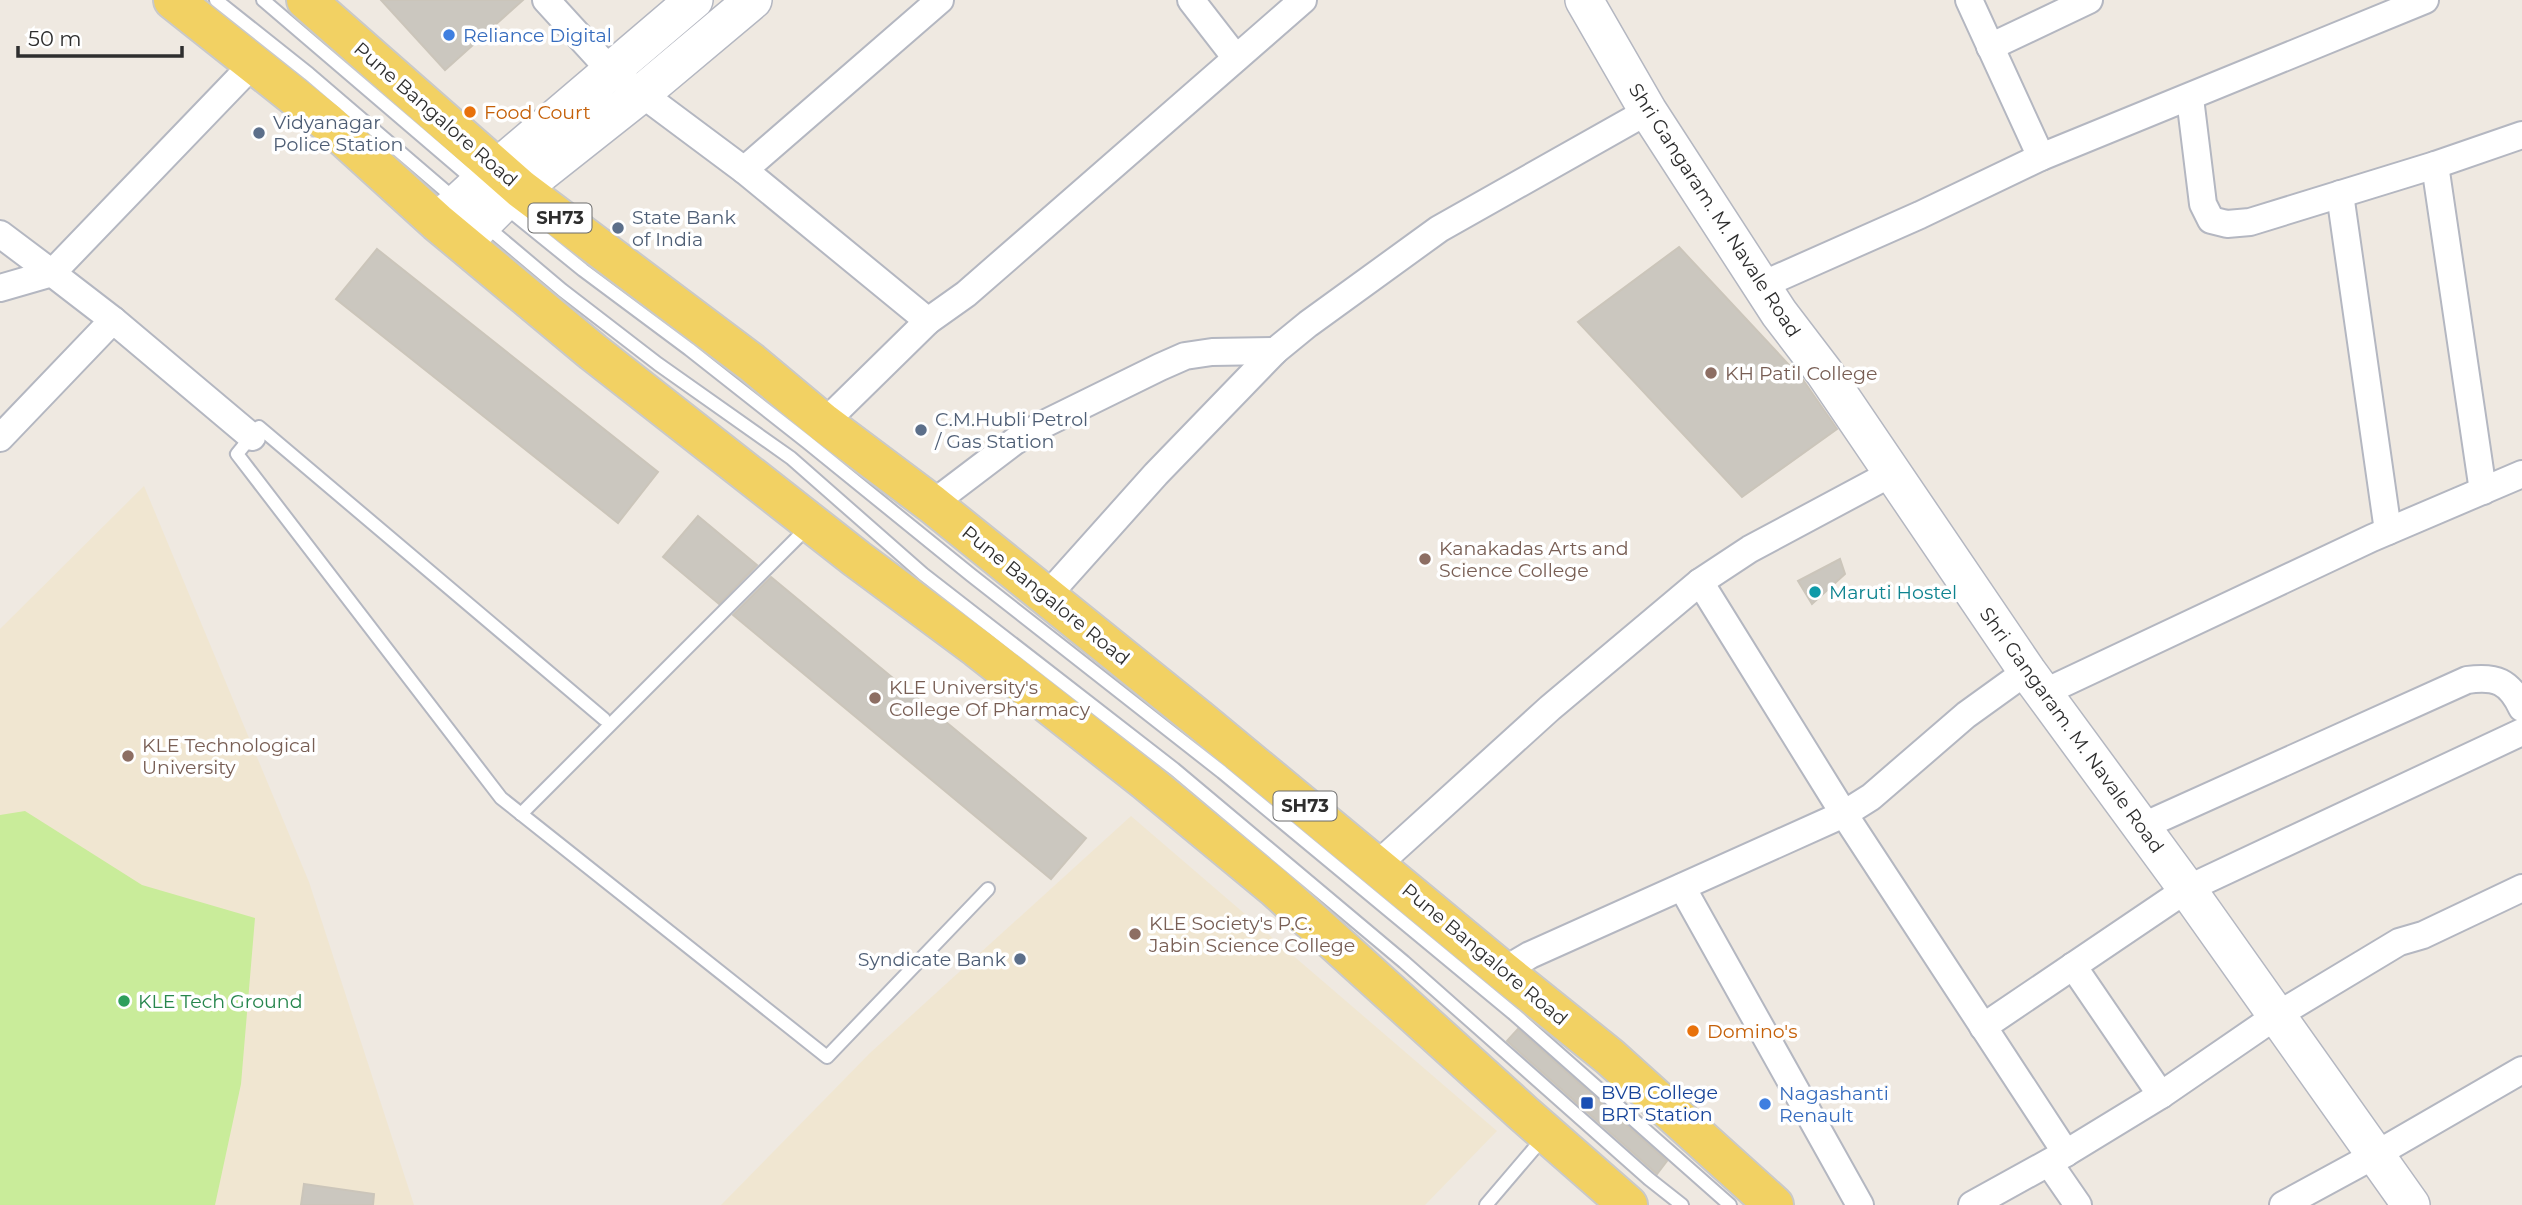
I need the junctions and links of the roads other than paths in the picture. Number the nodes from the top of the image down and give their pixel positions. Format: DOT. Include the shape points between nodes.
graph roads {
  1 [pos="173,0"];
  2 [pos="216,0"];
  3 [pos="264,0"];
  4 [pos="306,0"];
  5 [pos="546,0"];
  6 [pos="694,0"];
  7 [pos="753,0"];
  8 [pos="940,0"];
  9 [pos="1191,0"];
  10 [pos="1303,0"];
  11 [pos="1584,0"];
  12 [pos="1969,0"];
  13 [pos="2089,0"];
  14 [pos="2425,0"];
  15 [pos="1990,47"];
  16 [pos="1236,58"];
  17 [pos="253,64"];
  18 [pos="610,70"];
  19 [pos="641,94"];
  20 [pos="2190,98"];
  21 [pos="1648,111"];
  22 [pos="2522,135"];
  23 [pos="2041,157"];
  24 [pos="2435,165"];
  25 [pos="744,170"];
  26 [pos="2340,194"];
  27 [pos="480,204"];
  28 [pos="0,234"];
  29 [pos="52,273"];
  30 [pos="1762,285"];
  31 [pos="0,288"];
  32 [pos="113,320"];
  33 [pos="928,321"];
  34 [pos="1275,351"];
  35 [pos="824,423"];
  36 [pos="252,437"];
  37 [pos="0,438"];
  38 [pos="1892,472"];
  39 [pos="2522,474"];
  40 [pos="2483,491"];
  41 [pos="932,504"];
  42 [pos="812,523"];
  43 [pos="2388,531"];
  44 [pos="1700,582"];
  45 [pos="1046,597"];
  46 [pos="2035,682"];
  47 [pos="2522,708"];
  48 [pos="604,719"];
  49 [pos="2522,732"];
  50 [pos="521,814"];
  51 [pos="1844,814"];
  52 [pos="2141,827"];
  53 [pos="1377,865"];
  54 [pos="1682,887"];
  55 [pos="2522,888"];
  56 [pos="2187,889"];
  57 [pos="988,890"];
  58 [pos="2073,966"];
  59 [pos="1503,971"];
  60 [pos="2276,1016"];
  61 [pos="1983,1027"];
  62 [pos="2522,1070"];
  63 [pos="2161,1095"];
  64 [pos="1546,1134"];
  65 [pos="2375,1155"];
  66 [pos="2057,1158"];
  67 [pos="1486,1205"];
  68 [pos="1628,1205"];
  69 [pos="1682,1205"];
  70 [pos="1730,1205"];
  71 [pos="1774,1205"];
  72 [pos="1860,1205"];
  73 [pos="1972,1205"];
  74 [pos="2078,1205"];
  75 [pos="2283,1205"];
  76 [pos="2411,1205"];
  1 -- 17 [label="main road, Pune Bangalore Road / SH73"];
  2 -- 27 [label="lane"];
  3 -- 27 [label="lane"];
  4 -- 27 [label="main road, Pune Bangalore Road / SH73"];
  5 -- 18 [label="street"];
  6 -- 18 [label="main road"];
  7 -- 19 [label="main road"];
  8 -- 25 [label="street"];
  9 -- 16 [label="street"];
  10 -- 16 [label="street"];
  11 -- 21 [label="main road, Shri Gangaram. M. Navale Road"];
  12 -- 15 [label="street"];
  13 -- 15 [label="street"];
  14 -- 20 [label="street"];
  15 -- 23 [label="street"];
  16 -- 33 [label="street" via="966,294"];
  17 -- 27 [label="main road, Pune Bangalore Road / SH73" via="328,123"];
  17 -- 29 [label="street"];
  18 -- 19 [label="street"];
  18 -- 27 [label="main road"];
  19 -- 25 [label="street"];
  19 -- 27 [label="main road"];
  20 -- 23 [label="street"];
  20 -- 26 [label="street" via="2203,204 2211,220 2250,222"];
  21 -- 30 [label="main road, Shri Gangaram. M. Navale Road"];
  21 -- 34 [label="street" via="1439,229"];
  22 -- 24 [label="street"];
  23 -- 30 [label="street"];
  24 -- 26 [label="street"];
  24 -- 40 [label="street"];
  25 -- 33 [label="street"];
  26 -- 43 [label="street"];
  27 -- 35 [label="main road, Pune Bangalore Road / SH73" via="692,317"];
  27 -- 42 [label="main road, Pune Bangalore Road / SH73" via="593,352"];
  27 -- 69 [label="lane" via="562,290 791,458 923,574 1174,769"];
  27 -- 70 [label="lane" via="583,271 807,442 1222,772 1504,1006"];
  28 -- 29 [label="street"];
  29 -- 31 [label="street"];
  29 -- 32 [label="street"];
  30 -- 38 [label="main road, Shri Gangaram. M. Navale Road"];
  32 -- 36 [label="street"];
  32 -- 37 [label="street"];
  33 -- 35 [label="street"];
  34 -- 41 [label="street" via="1212,352 1185,356 1160,367 1042,425"];
  34 -- 45 [label="street"];
  35 -- 41 [label="main road, Pune Bangalore Road / SH73"];
  36 -- 48 [label="lane" via="259,427"];
  36 -- 50 [label="lane" via="237,454 501,798"];
  38 -- 44 [label="street" via="1750,549"];
  38 -- 46 [label="main road, Shri Gangaram. M. Navale Road"];
  39 -- 40 [label="street"];
  40 -- 43 [label="street"];
  41 -- 45 [label="main road, Pune Bangalore Road / SH73"];
  42 -- 50 [label="lane"];
  42 -- 64 [label="main road, Pune Bangalore Road / SH73" via="988,656 1274,887"];
  43 -- 46 [label="street"];
  44 -- 51 [label="street"];
  44 -- 53 [label="street" via="1550,708"];
  45 -- 53 [label="main road, Pune Bangalore Road / SH73"];
  46 -- 51 [label="street" via="1948,729 1871,797"];
  46 -- 52 [label="main road, Shri Gangaram. M. Navale Road"];
  47 -- 52 [label="street" via="2506,684 2486,677 2467,680"];
  49 -- 56 [label="street"];
  50 -- 57 [label="lane" via="827,1057"];
  51 -- 54 [label="street"];
  51 -- 61 [label="street"];
  52 -- 56 [label="main road, Shri Gangaram. M. Navale Road"];
  53 -- 59 [label="main road, Pune Bangalore Road / SH73"];
  54 -- 59 [label="street"];
  54 -- 72 [label="street"];
  55 -- 60 [label="street" via="2399,942"];
  56 -- 58 [label="street"];
  56 -- 60 [label="main road, Shri Gangaram. M. Navale Road"];
  58 -- 61 [label="street"];
  58 -- 63 [label="street"];
  59 -- 71 [label="main road, Pune Bangalore Road / SH73" via="1610,1057"];
  60 -- 63 [label="street"];
  60 -- 65 [label="main road, Shri Gangaram. M. Navale Road"];
  61 -- 66 [label="street"];
  62 -- 65 [label="street"];
  63 -- 66 [label="street"];
  64 -- 67 [label="lane"];
  64 -- 68 [label="main road, Pune Bangalore Road / SH73"];
  65 -- 75 [label="street"];
  65 -- 76 [label="main road, Shri Gangaram. M. Navale Road"];
  66 -- 73 [label="street"];
  66 -- 74 [label="street"];
}
